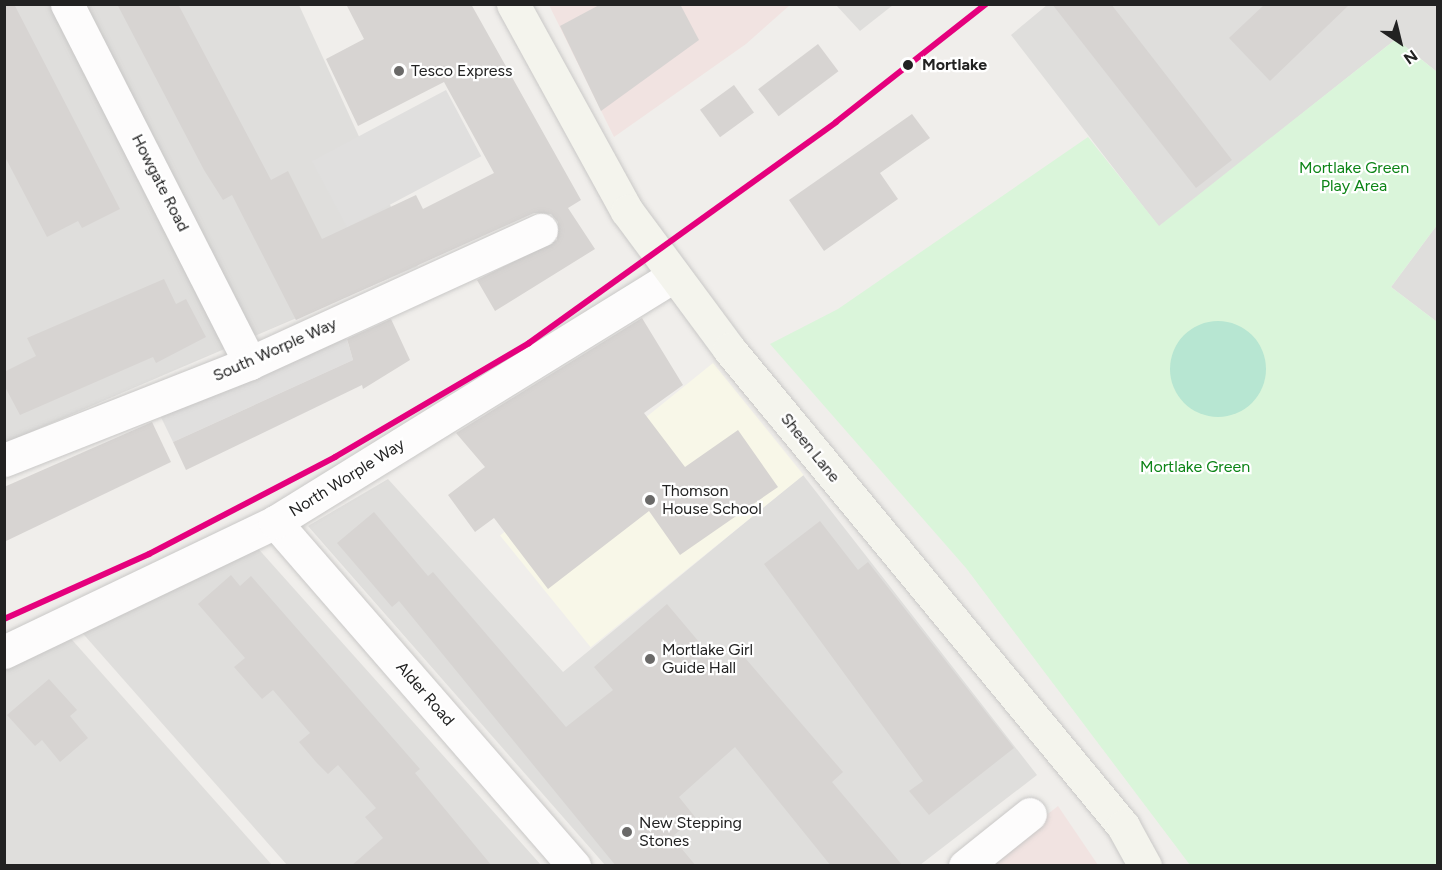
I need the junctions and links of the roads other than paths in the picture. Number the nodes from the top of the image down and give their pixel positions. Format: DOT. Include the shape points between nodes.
graph roads {
  1 [pos="67,4"];
  2 [pos="513,4"];
  3 [pos="541,230"];
  4 [pos="674,276"];
  5 [pos="250,363"];
  6 [pos="4,460"];
  7 [pos="275,522"];
  8 [pos="4,652"];
  9 [pos="1030,814"];
  10 [pos="574,866"];
  11 [pos="965,866"];
  12 [pos="1145,866"];
  1 -- 5 [label="street, Howgate Road"];
  2 -- 4 [label="main road, Sheen Lane" via="615,196"];
  3 -- 5 [label="street, South Worple Way"];
  4 -- 7 [label="street, North Worple Way"];
  4 -- 12 [label="main road, Sheen Lane" via="1123,826"];
  5 -- 6 [label="street, South Worple Way"];
  7 -- 8 [label="street, North Worple Way"];
  7 -- 10 [label="street, Alder Road"];
  9 -- 11 [label="street"];
}
